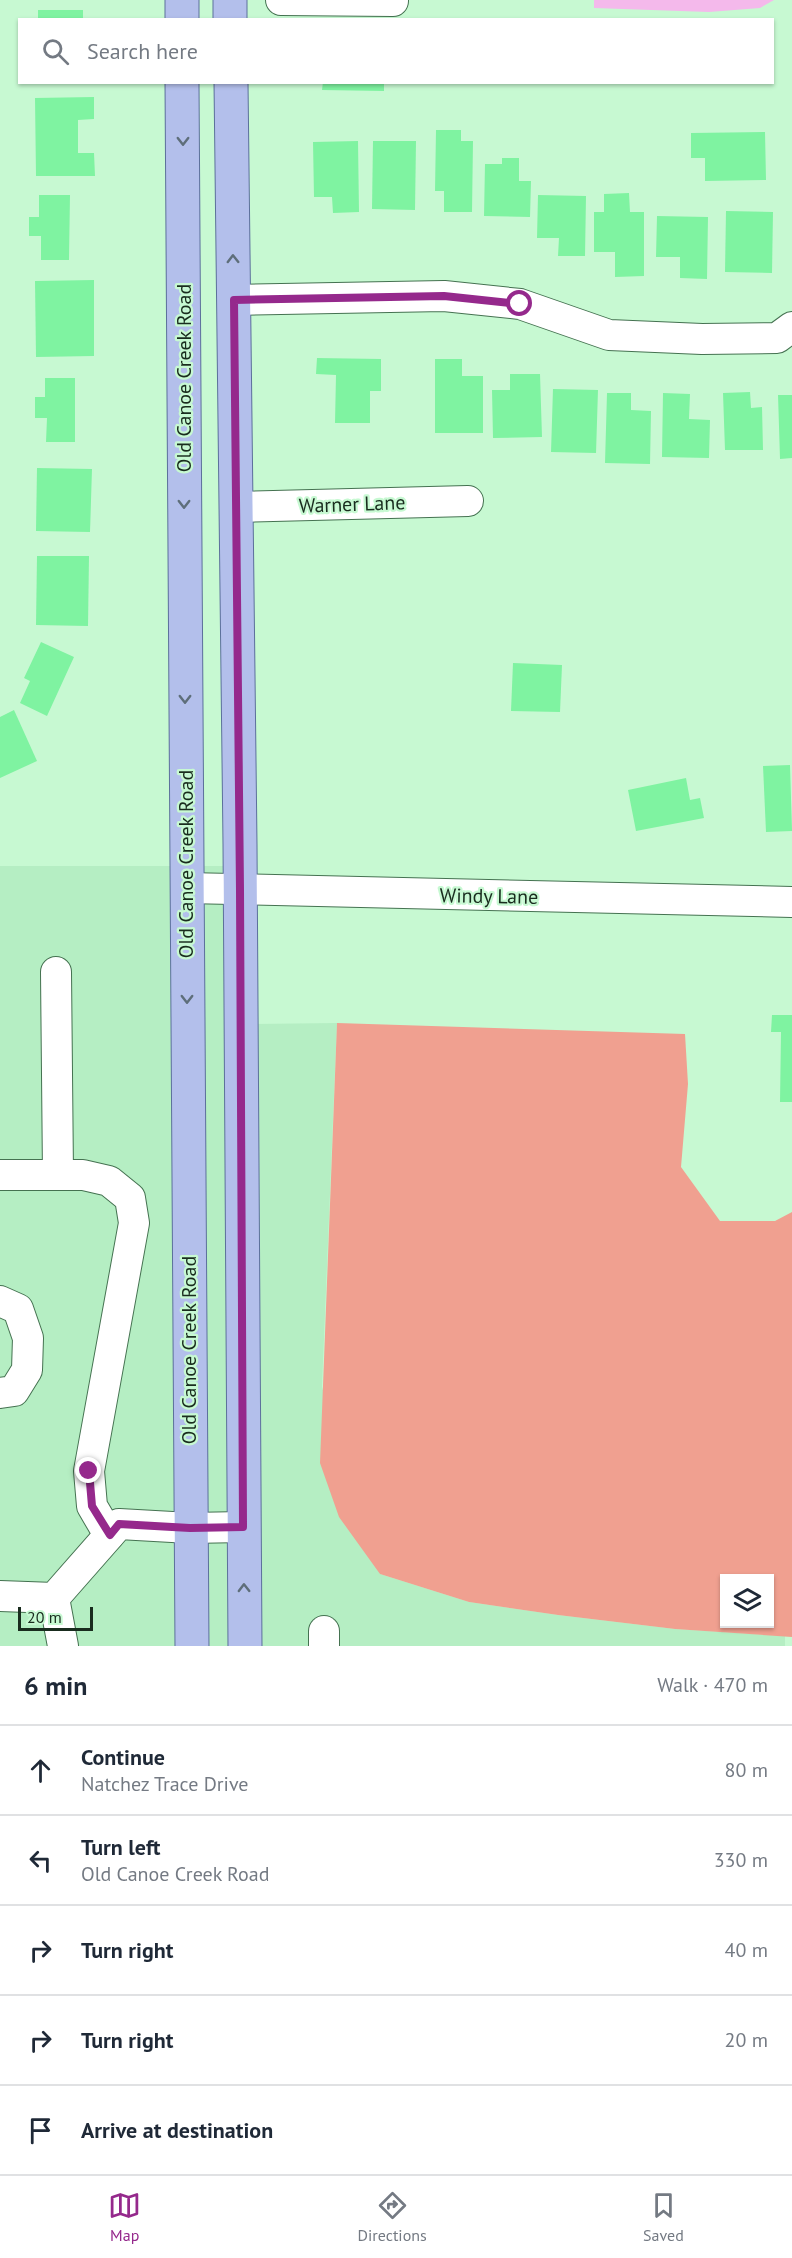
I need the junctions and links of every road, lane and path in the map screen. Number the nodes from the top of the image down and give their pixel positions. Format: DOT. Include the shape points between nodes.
graph roads {
  1 [pos="182,0"];
  2 [pos="230,0"];
  3 [pos="281,0"];
  4 [pos="393,1"];
  5 [pos="182,18"];
  6 [pos="230,18"];
  7 [pos="182,84"];
  8 [pos="231,84"];
  9 [pos="234,300"];
  10 [pos="792,327"];
  11 [pos="468,501"];
  12 [pos="236,507"];
  13 [pos="186,888"];
  14 [pos="240,890"];
  15 [pos="792,902"];
  16 [pos="56,972"];
  17 [pos="0,1175"];
  18 [pos="58,1175"];
  19 [pos="0,1301"];
  20 [pos="0,1393"];
  21 [pos="243,1527"];
  22 [pos="190,1528"];
  23 [pos="110,1535"];
  24 [pos="0,1596"];
  25 [pos="54,1598"];
  26 [pos="63,1646"];
  27 [pos="192,1646"];
  28 [pos="244,1646"];
  1 -- 5 [label="main road"];
  2 -- 6 [label="main road"];
  3 -- 4 [label="street"];
  7 -- 13 [label="main road, Old Canoe Creek Road, one-way"];
  9 -- 8 [label="main road, one-way"];
  9 -- 10 [label="street" via="444,296 520,304 609,335 777,338"];
  9 -- 12 [label="main road"];
  11 -- 12 [label="street, Warner Lane"];
  12 -- 14 [label="main road"];
  13 -- 14 [label="street, Windy Lane"];
  13 -- 22 [label="main road, Old Canoe Creek Road, one-way"];
  14 -- 15 [label="street, Windy Lane"];
  14 -- 21 [label="main road"];
  16 -- 18 [label="street"];
  17 -- 18 [label="street"];
  18 -- 23 [label="street" via="110,1181 130,1198 134,1223 89,1471 92,1506"];
  19 -- 20 [label="street" via="18,1309 28,1338 27,1370 14,1391"];
  21 -- 22 [label="street"];
  28 -- 21 [label="main road, one-way"];
  22 -- 23 [label="street" via="119,1524"];
  22 -- 27 [label="main road, Old Canoe Creek Road"];
  23 -- 25 [label="street"];
  24 -- 25 [label="street"];
  25 -- 26 [label="street"];
}
